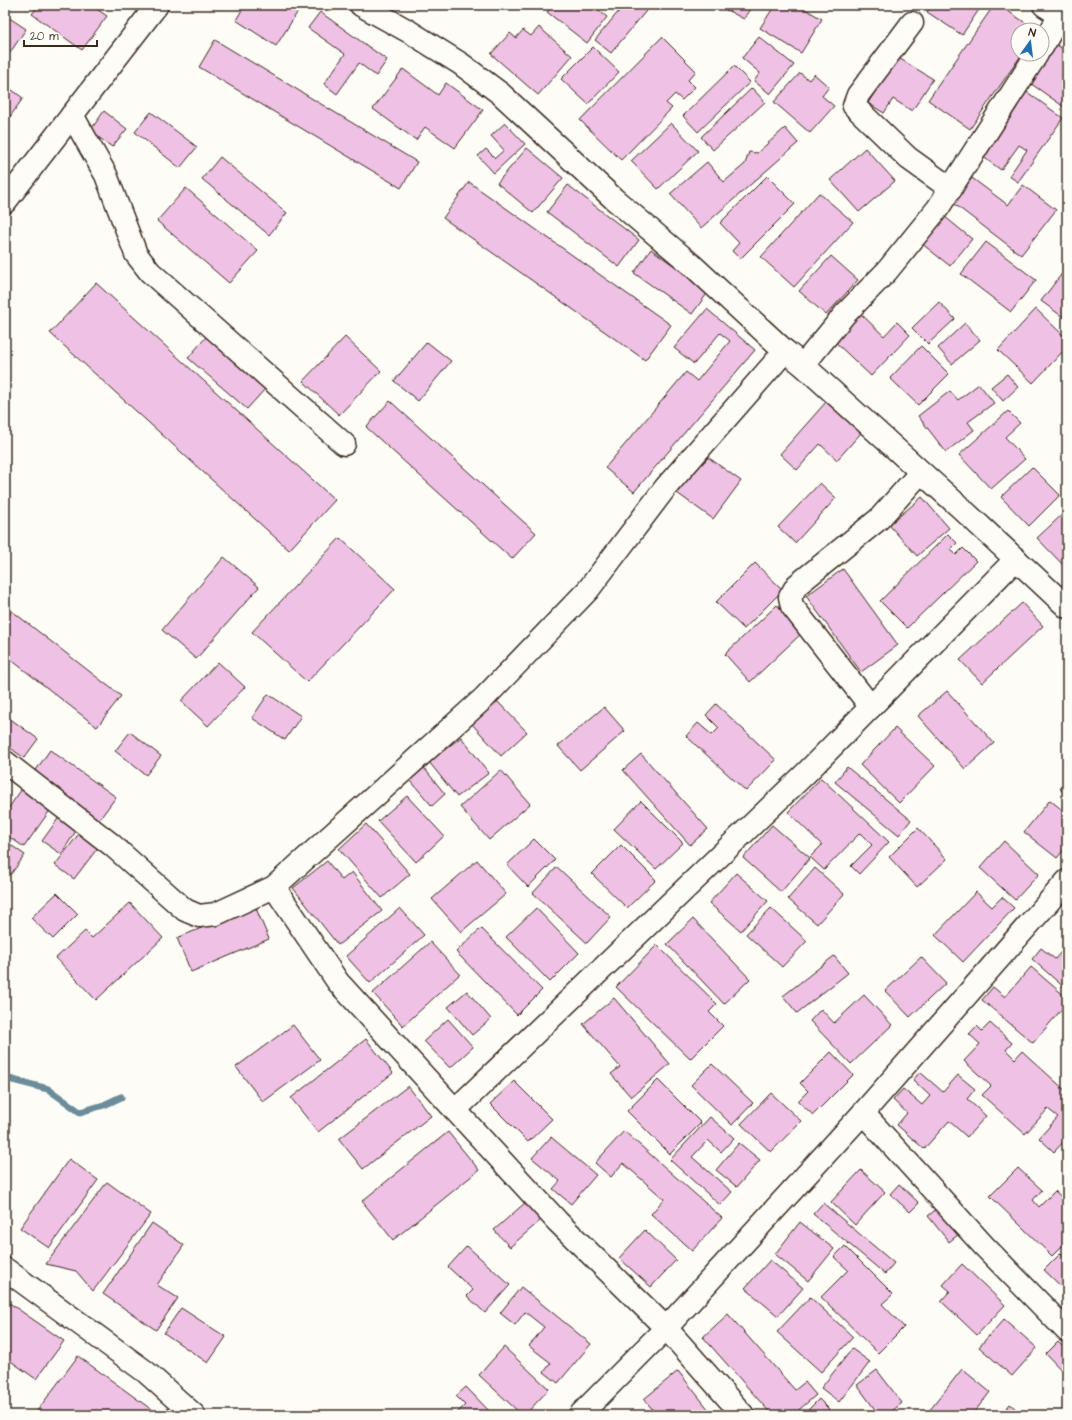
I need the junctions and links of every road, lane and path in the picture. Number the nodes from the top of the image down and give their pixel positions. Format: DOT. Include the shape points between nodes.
graph roads {
  1 [pos="157,5"];
  2 [pos="361,5"];
  3 [pos="1057,13"];
  4 [pos="912,23"];
  5 [pos="1050,29"];
  6 [pos="1032,62"];
  7 [pos="72,115"];
  8 [pos="951,189"];
  9 [pos="5,202"];
  10 [pos="785,351"];
  11 [pos="802,365"];
  12 [pos="344,444"];
  13 [pos="921,472"];
  14 [pos="1016,559"];
  15 [pos="1067,607"];
  16 [pos="871,707"];
  17 [pos="5,762"];
  18 [pos="1067,881"];
  19 [pos="274,887"];
  20 [pos="455,1110"];
  21 [pos="863,1113"];
  22 [pos="5,1269"];
  23 [pos="666,1328"];
  24 [pos="1067,1331"];
  25 [pos="194,1415"];
  26 [pos="580,1415"];
  27 [pos="743,1415"];
  1 -- 7 [label="street"];
  2 -- 10 [label="street" via="461,64 501,94 614,199 692,265"];
  3 -- 5 [label="street"];
  4 -- 8 [label="street" via="858,96 854,106 908,158"];
  6 -- 8 [label="street"];
  7 -- 9 [label="street"];
  7 -- 12 [label="street" via="106,175 136,254 150,272"];
  8 -- 11 [label="street" via="920,231"];
  10 -- 11 [label="street"];
  10 -- 19 [label="street" via="666,487 583,596 484,698"];
  11 -- 13 [label="street"];
  13 -- 14 [label="street"];
  13 -- 16 [label="street" via="879,520 797,585 790,597 792,606"];
  14 -- 15 [label="street"];
  14 -- 16 [label="street"];
  16 -- 20 [label="street" via="806,773"];
  17 -- 19 [label="street" via="112,845 185,910 199,916 216,914"];
  18 -- 21 [label="street"];
  19 -- 20 [label="street" via="338,982"];
  20 -- 23 [label="street" via="558,1222"];
  21 -- 23 [label="street"];
  21 -- 24 [label="street" via="984,1246"];
  22 -- 25 [label="street" via="146,1372"];
  23 -- 26 [label="street"];
  23 -- 27 [label="street"];
}
